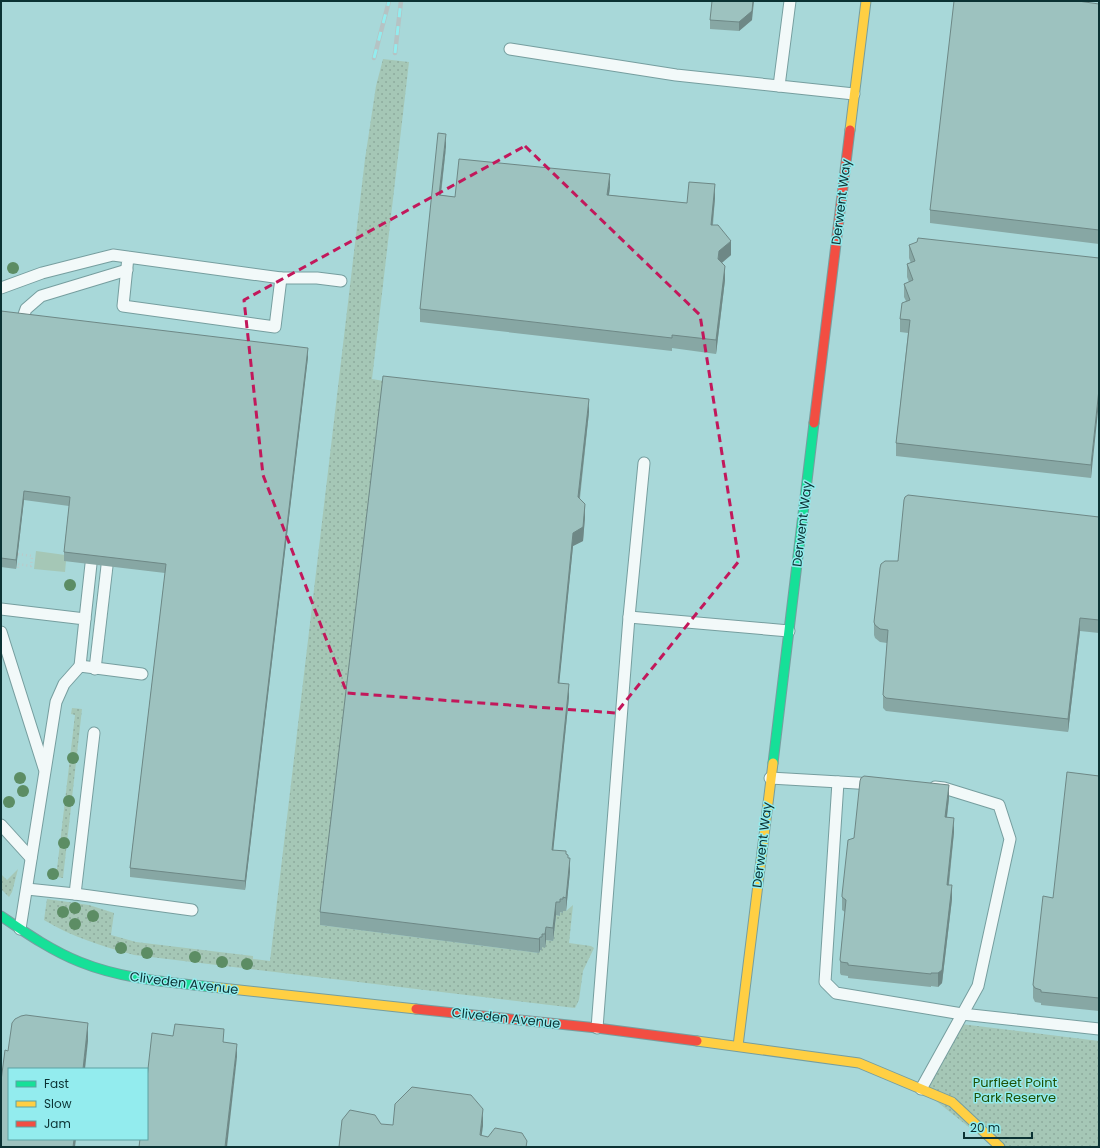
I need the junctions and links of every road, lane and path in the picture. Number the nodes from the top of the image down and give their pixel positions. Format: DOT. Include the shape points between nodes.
graph roads {
  1 [pos="790,1"];
  2 [pos="866,1"];
  3 [pos="510,49"];
  4 [pos="779,86"];
  5 [pos="854,94"];
  6 [pos="128,257"];
  7 [pos="127,270"];
  8 [pos="280,278"];
  9 [pos="341,281"];
  10 [pos="1,288"];
  11 [pos="21,323"];
  12 [pos="644,463"];
  13 [pos="18,554"];
  14 [pos="91,564"];
  15 [pos="107,566"];
  16 [pos="18,569"];
  17 [pos="1,608"];
  18 [pos="629,617"];
  19 [pos="85,619"];
  20 [pos="789,631"];
  21 [pos="1,632"];
  22 [pos="80,666"];
  23 [pos="95,668"];
  24 [pos="142,674"];
  25 [pos="94,733"];
  26 [pos="45,770"];
  27 [pos="770,778"];
  28 [pos="838,782"];
  29 [pos="884,784"];
  30 [pos="922,786"];
  31 [pos="1,825"];
  32 [pos="31,858"];
  33 [pos="26,889"];
  34 [pos="75,894"];
  35 [pos="192,910"];
  36 [pos="1,916"];
  37 [pos="20,929"];
  38 [pos="962,1014"];
  39 [pos="597,1028"];
  40 [pos="1099,1029"];
  41 [pos="738,1046"];
  42 [pos="921,1089"];
  43 [pos="1000,1147"];
  1 -- 4 [label="lane"];
  2 -- 5 [label="street, Derwent Way"];
  3 -- 4 [label="lane" via="676,75"];
  4 -- 5 [label="lane"];
  5 -- 20 [label="street, Derwent Way"];
  6 -- 7 [label="lane"];
  6 -- 8 [label="lane"];
  6 -- 10 [label="lane" via="113,254 42,273"];
  7 -- 8 [label="lane" via="123,306 275,327"];
  7 -- 11 [label="lane" via="41,296 26,308"];
  8 -- 9 [label="lane"];
  12 -- 18 [label="lane"];
  13 -- 16 [label="path" via="32,556 31,566 18,564"];
  14 -- 19 [label="lane"];
  15 -- 23 [label="lane"];
  17 -- 19 [label="lane"];
  18 -- 20 [label="lane"];
  18 -- 39 [label="lane"];
  19 -- 22 [label="lane"];
  20 -- 27 [label="street, Derwent Way"];
  21 -- 26 [label="lane"];
  22 -- 23 [label="lane"];
  22 -- 26 [label="lane" via="64,684 56,702"];
  23 -- 24 [label="lane"];
  25 -- 34 [label="lane"];
  26 -- 32 [label="lane"];
  27 -- 28 [label="lane"];
  27 -- 41 [label="street, Derwent Way"];
  28 -- 29 [label="lane"];
  28 -- 38 [label="lane" via="825,982 836,993"];
  30 -- 38 [label="lane" via="944,788 998,806 1010,839 978,986"];
  31 -- 32 [label="lane"];
  32 -- 33 [label="lane"];
  33 -- 34 [label="lane"];
  33 -- 37 [label="lane"];
  34 -- 35 [label="lane"];
  36 -- 37 [label="street, Cliveden Avenue"];
  37 -- 39 [label="street, Cliveden Avenue" via="59,953 92,967 150,980"];
  38 -- 40 [label="lane"];
  38 -- 42 [label="lane"];
  39 -- 41 [label="street, Cliveden Avenue"];
  41 -- 42 [label="street, Cliveden Avenue" via="858,1063"];
  42 -- 43 [label="street, Cliveden Avenue" via="952,1102"];
}
